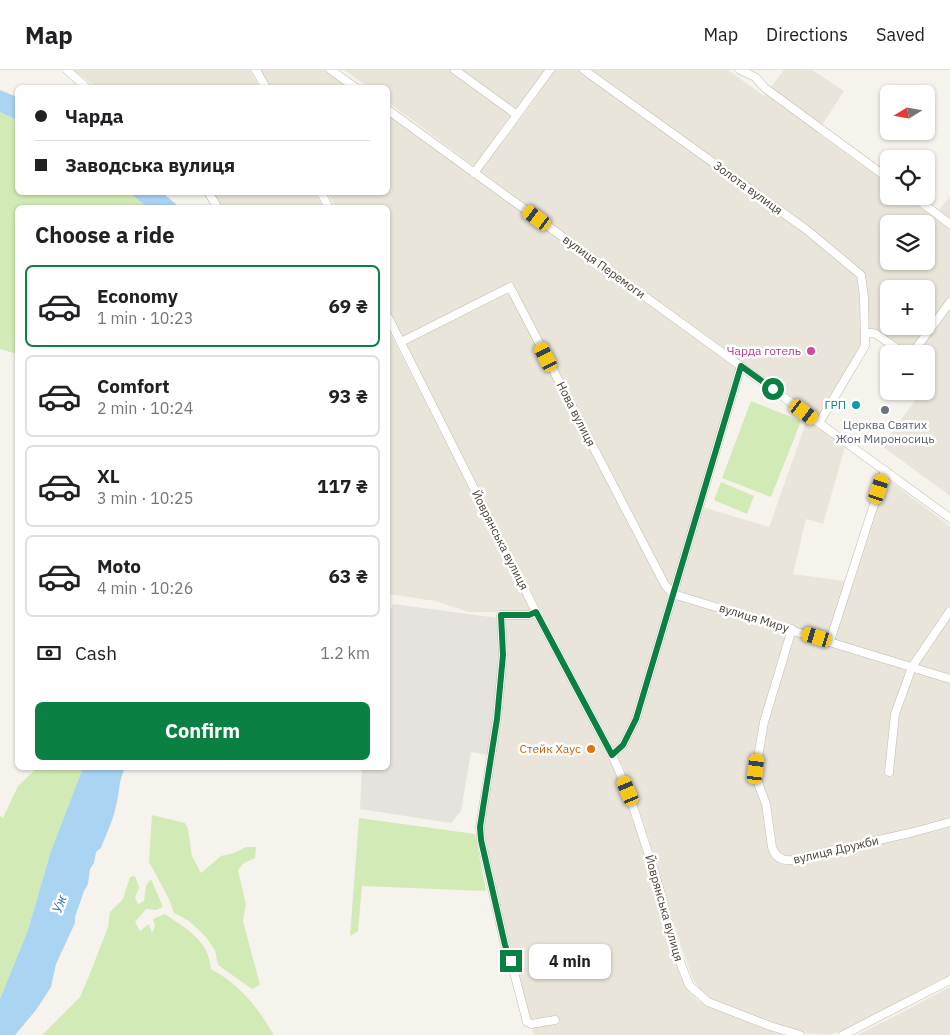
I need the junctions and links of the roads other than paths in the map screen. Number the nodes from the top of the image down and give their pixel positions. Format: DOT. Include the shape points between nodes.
graph roads {
  1 [pos="67,70"];
  2 [pos="256,70"];
  3 [pos="331,70"];
  4 [pos="455,70"];
  5 [pos="550,70"];
  6 [pos="584,70"];
  7 [pos="740,70"];
  8 [pos="84,85"];
  9 [pos="264,85"];
  10 [pos="352,85"];
  11 [pos="390,111"];
  12 [pos="517,115"];
  13 [pos="880,172"];
  14 [pos="474,173"];
  15 [pos="925,205"];
  16 [pos="950,224"];
  17 [pos="950,302"];
  18 [pos="390,323"];
  19 [pos="865,334"];
  20 [pos="401,342"];
  21 [pos="892,345"];
  22 [pos="918,345"];
  23 [pos="741,366"];
  24 [pos="820,423"];
  25 [pos="885,470"];
  26 [pos="950,518"];
  27 [pos="673,594"];
  28 [pos="950,611"];
  29 [pos="536,612"];
  30 [pos="792,629"];
  31 [pos="830,641"];
  32 [pos="912,667"];
  33 [pos="950,679"];
  34 [pos="612,755"];
  35 [pos="889,772"];
  36 [pos="950,822"];
  37 [pos="950,980"];
  38 [pos="555,1020"];
  39 [pos="800,1035"];
  40 [pos="843,1035"];
  1 -- 8 [label="street"];
  2 -- 9 [label="street"];
  3 -- 10 [label="street"];
  4 -- 12 [label="street"];
  5 -- 12 [label="street"];
  6 -- 19 [label="street, Золота вулиця" via="807,230 861,275"];
  7 -- 13 [label="street" via="755,77 765,88"];
  11 -- 14 [label="street, вулиця Перемоги"];
  12 -- 14 [label="street"];
  14 -- 23 [label="street, вулиця Перемоги"];
  15 -- 16 [label="street"];
  17 -- 22 [label="street"];
  18 -- 20 [label="street, Йоврянська вулиця"];
  19 -- 21 [label="street" via="876,334"];
  19 -- 24 [label="street" via="865,346 860,357"];
  20 -- 27 [label="street, Нова вулиця" via="510,287 665,585"];
  20 -- 29 [label="street, Йоврянська вулиця"];
  23 -- 24 [label="street, вулиця Перемоги"];
  23 -- 27 [label="street"];
  24 -- 25 [label="street, вулиця Перемоги"];
  25 -- 26 [label="street, вулиця Перемоги"];
  25 -- 31 [label="street"];
  27 -- 30 [label="street, вулиця Миру"];
  27 -- 34 [label="street" via="636,719 623,745"];
  28 -- 32 [label="street"];
  29 -- 34 [label="street, Йоврянська вулиця"];
  29 -- 38 [label="street" via="501,615 503,655 497,719 480,827 505,945 527,1022"];
  30 -- 31 [label="street, вулиця Миру"];
  30 -- 36 [label="street, вулиця Дружби" via="764,722 756,769 766,804 774,854 792,860"];
  31 -- 32 [label="street, вулиця Миру"];
  32 -- 33 [label="street, вулиця Миру"];
  32 -- 35 [label="street" via="895,714"];
  34 -- 39 [label="street, Йоврянська вулиця" via="631,800 688,985 708,1002"];
  37 -- 40 [label="street"];
}
